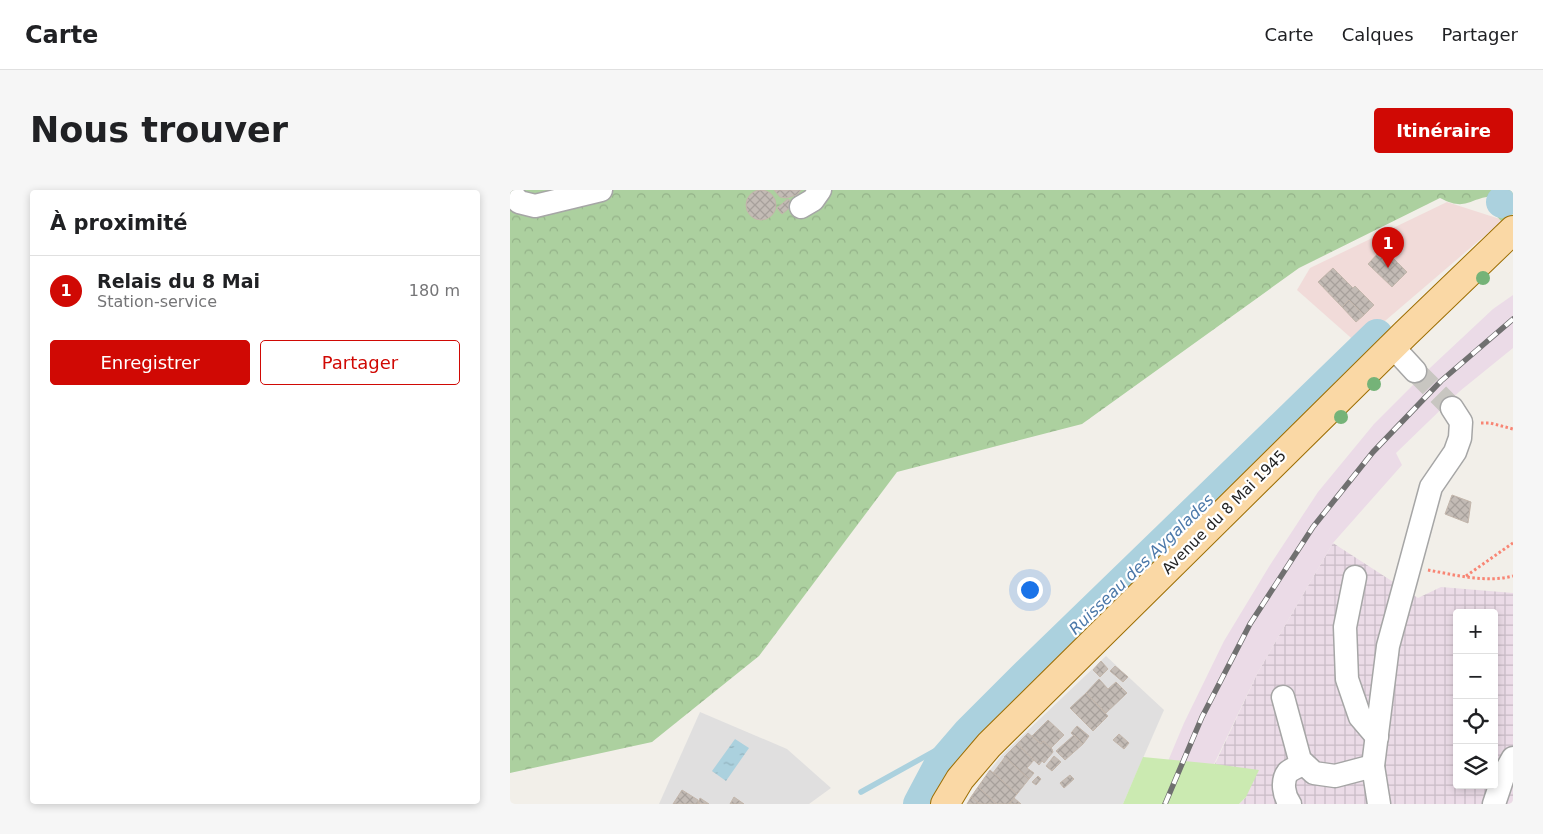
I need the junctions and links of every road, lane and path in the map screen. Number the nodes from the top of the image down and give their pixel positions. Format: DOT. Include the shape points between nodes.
graph roads {
  1 [pos="512,190"];
  2 [pos="601,190"];
  3 [pos="820,190"];
  4 [pos="801,207"];
  5 [pos="1513,230"];
  6 [pos="1392,346"];
  7 [pos="1415,371"];
  8 [pos="1456,417"];
  9 [pos="1513,429"];
  10 [pos="1513,543"];
  11 [pos="1410,568"];
  12 [pos="1465,576"];
  13 [pos="1513,576"];
  14 [pos="1355,577"];
  15 [pos="1283,697"];
  16 [pos="1377,737"];
  17 [pos="1513,758"];
  18 [pos="1303,764"];
  19 [pos="1373,766"];
  20 [pos="945,804"];
  21 [pos="1290,804"];
  22 [pos="1379,804"];
  23 [pos="1494,804"];
  1 -- 2 [label="lane" via="518,202 535,206"];
  3 -- 4 [label="lane" via="813,200"];
  5 -- 6 [label="main road, Avenue du 8 Mai 1945"];
  6 -- 7 [label="lane"];
  6 -- 20 [label="main road, Avenue du 8 Mai 1945" via="989,745"];
  8 -- 9 [label="path" via="1472,423 1490,423"];
  8 -- 11 [label="lane" via="1460,438 1455,452 1431,487"];
  10 -- 12 [label="path"];
  11 -- 12 [label="path"];
  11 -- 16 [label="lane" via="1388,646"];
  12 -- 13 [label="path" via="1500,580"];
  14 -- 16 [label="lane" via="1345,627 1347,679 1360,718"];
  15 -- 18 [label="lane"];
  16 -- 19 [label="lane"];
  17 -- 23 [label="lane"];
  18 -- 19 [label="lane" via="1314,773 1336,776"];
  18 -- 21 [label="lane" via="1288,772 1283,783"];
  19 -- 22 [label="lane"];
}
